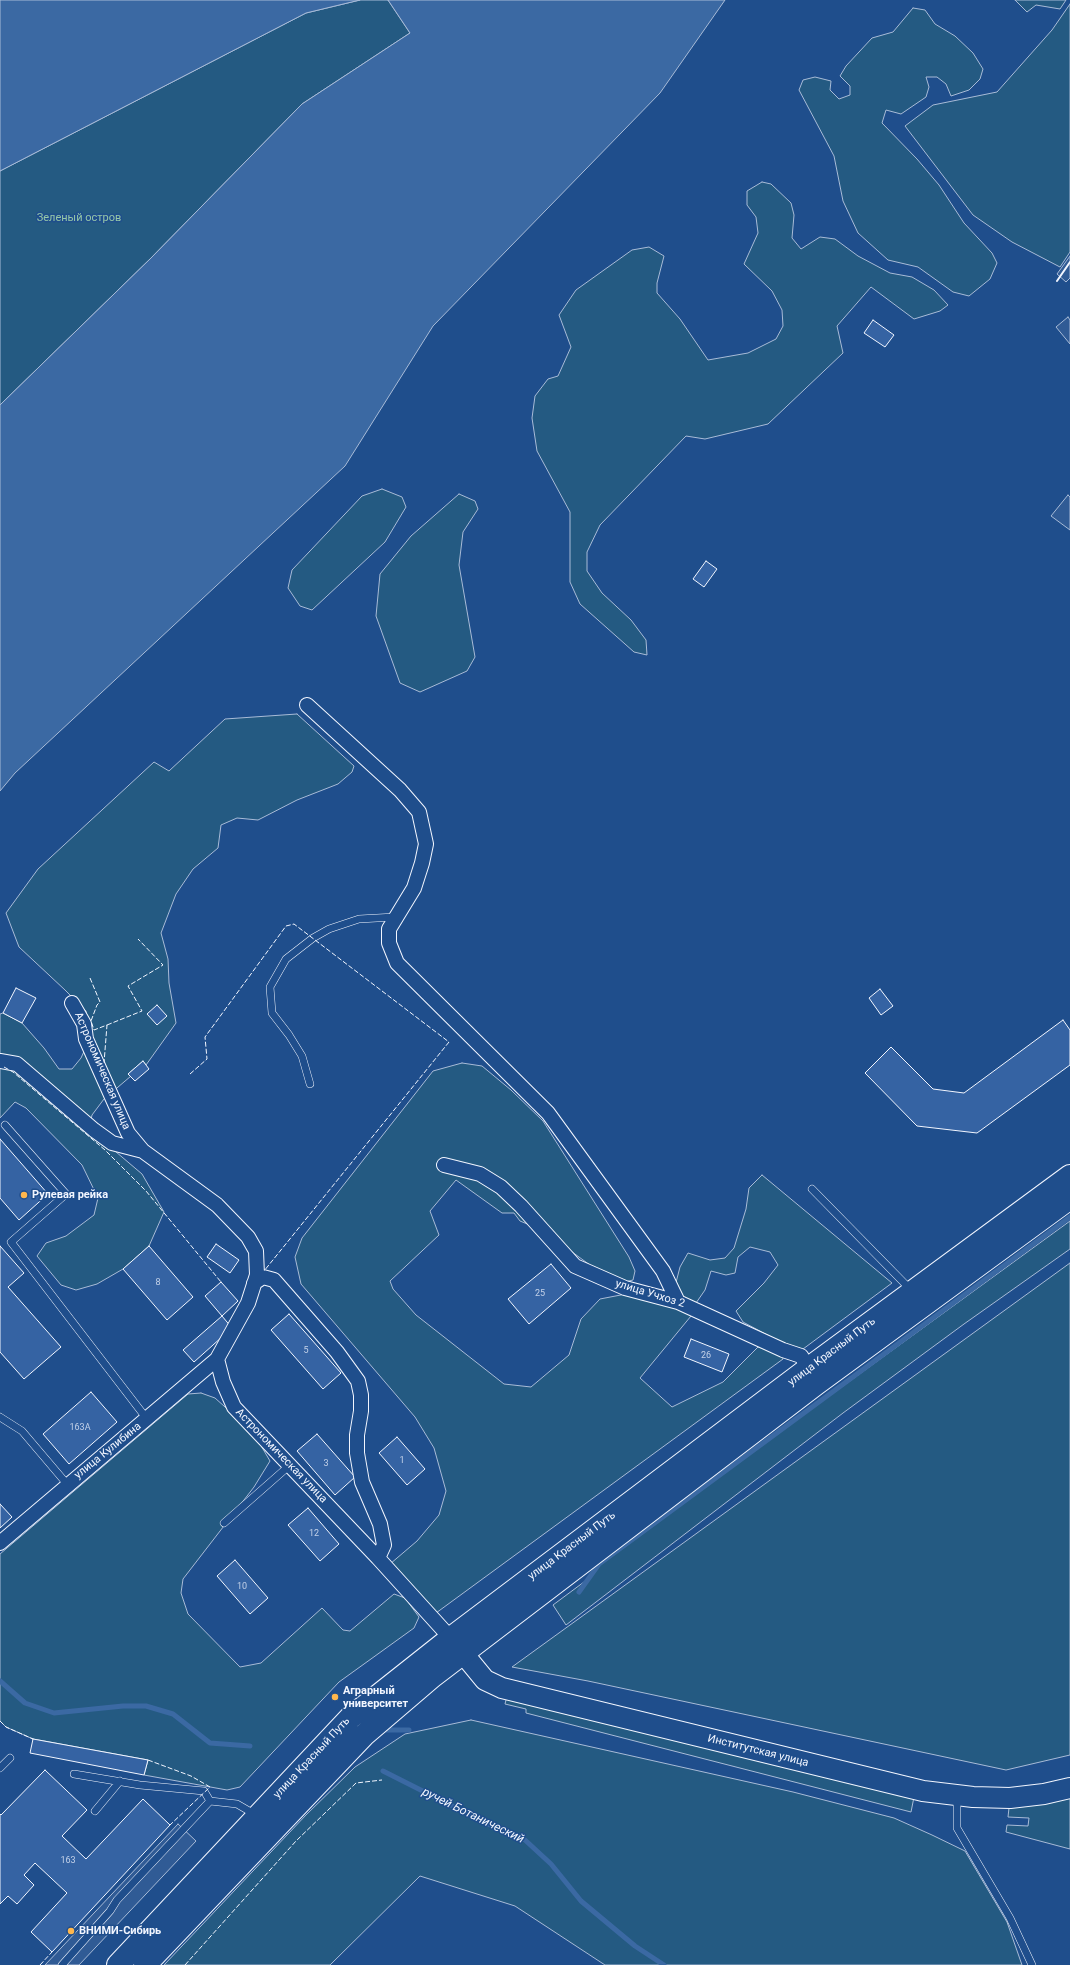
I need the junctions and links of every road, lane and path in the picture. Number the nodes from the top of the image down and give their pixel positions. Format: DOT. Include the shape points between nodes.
graph roads {
  1 [pos="307,705"];
  2 [pos="395,918"];
  3 [pos="72,1002"];
  4 [pos="0,1060"];
  5 [pos="310,1084"];
  6 [pos="5,1125"];
  7 [pos="143,1151"];
  8 [pos="444,1165"];
  9 [pos="1070,1176"];
  10 [pos="812,1189"];
  11 [pos="1070,1198"];
  12 [pos="254,1283"];
  13 [pos="912,1292"];
  14 [pos="678,1302"];
  15 [pos="217,1359"];
  16 [pos="810,1368"];
  17 [pos="0,1417"];
  18 [pos="148,1419"];
  19 [pos="290,1465"];
  20 [pos="67,1484"];
  21 [pos="224,1523"];
  22 [pos="0,1543"];
  23 [pos="378,1558"];
  24 [pos="456,1645"];
  25 [pos="10,1758"];
  26 [pos="0,1768"];
  27 [pos="74,1774"];
  28 [pos="120,1781"];
  29 [pos="1070,1788"];
  30 [pos="956,1795"];
  31 [pos="210,1801"];
  32 [pos="95,1810"];
  33 [pos="258,1816"];
  34 [pos="62,1965"];
  35 [pos="118,1965"];
  36 [pos="145,1965"];
  37 [pos="1032,1965"];
  1 -- 2 [label="street" via="400,790 419,812 426,844 414,888"];
  2 -- 5 [label="lane" via="359,919 329,929 286,959 270,988 272,1013 302,1056"];
  2 -- 14 [label="street" via="389,930 389,943 397,963 548,1113 663,1271"];
  3 -- 7 [label="street, Астрономическая улица" via="84,1024 86,1039 128,1133"];
  4 -- 7 [label="street" via="17,1064 112,1143"];
  6 -- 18 [label="lane" via="66,1194 11,1242"];
  7 -- 12 [label="street, Астрономическая улица" via="217,1205 248,1237 256,1251 257,1275"];
  8 -- 14 [label="street, улица Учхоз 2" via="480,1174 501,1187 575,1266 624,1288"];
  9 -- 13 [label="main road, улица Красный Путь"];
  10 -- 13 [label="lane"];
  11 -- 24 [label="main road, улица Красный Путь"];
  12 -- 15 [label="street, Астрономическая улица" via="248,1303"];
  12 -- 23 [label="street" via="263,1277 274,1280 337,1352 358,1381 361,1410 357,1453 362,1482 380,1524 384,1545"];
  13 -- 16 [label="main road, улица Красный Путь"];
  14 -- 16 [label="street, улица Учхоз 2" via="782,1350 801,1356"];
  15 -- 18 [label="street, улица Кулибина"];
  15 -- 19 [label="street, Астрономическая улица" via="234,1407"];
  16 -- 24 [label="main road, улица Красный Путь"];
  17 -- 20 [label="lane" via="22,1431"];
  18 -- 20 [label="street, улица Кулибина"];
  19 -- 21 [label="lane"];
  19 -- 23 [label="street, Астрономическая улица"];
  20 -- 22 [label="street, улица Кулибина"];
  23 -- 24 [label="street, Астрономическая улица"];
  24 -- 30 [label="street, Институтская улица" via="485,1680 502,1688 923,1791"];
  24 -- 33 [label="main road, улица Красный Путь" via="350,1718"];
  24 -- 36 [label="main road, улица Красный Путь" via="364,1735"];
  25 -- 26 [label="lane"];
  27 -- 28 [label="lane"];
  28 -- 31 [label="lane" via="204,1792"];
  28 -- 32 [label="lane"];
  29 -- 30 [label="street, Институтская улица" via="1010,1798"];
  30 -- 37 [label="lane" via="957,1828 1010,1918"];
  31 -- 33 [label="lane" via="237,1804"];
  31 -- 34 [label="lane" via="117,1900"];
  33 -- 35 [label="main road, улица Красный Путь"];
}
